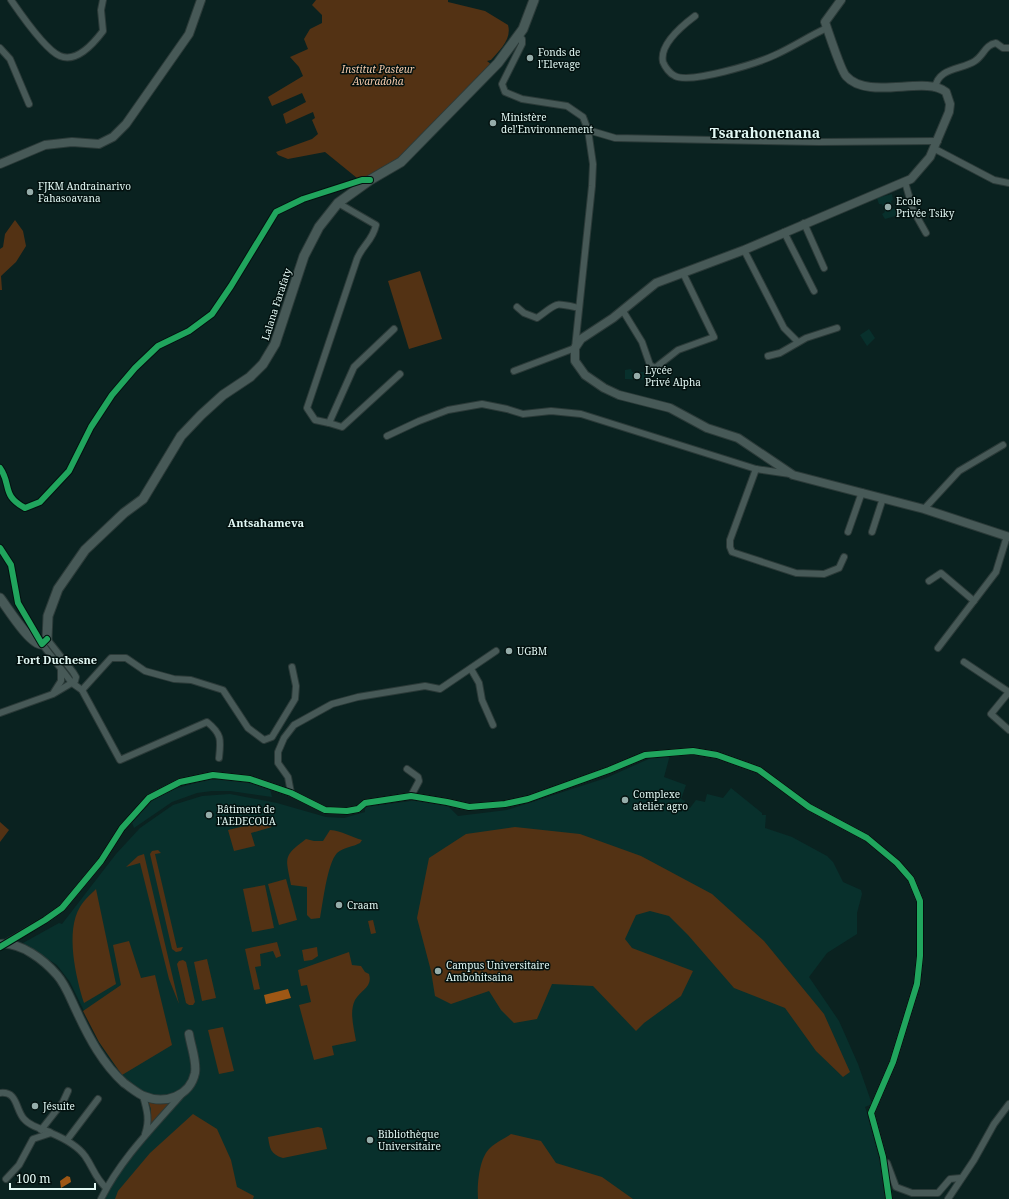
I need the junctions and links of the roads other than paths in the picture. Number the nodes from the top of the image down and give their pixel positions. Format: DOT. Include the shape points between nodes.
graph roads {
  1 [pos="11,0"];
  2 [pos="103,0"];
  3 [pos="200,0"];
  4 [pos="534,0"];
  5 [pos="842,0"];
  6 [pos="695,16"];
  7 [pos="827,28"];
  8 [pos="518,36"];
  9 [pos="0,48"];
  10 [pos="1009,49"];
  11 [pos="935,88"];
  12 [pos="29,104"];
  13 [pos="588,130"];
  14 [pos="936,145"];
  15 [pos="0,164"];
  16 [pos="905,182"];
  17 [pos="1009,183"];
  18 [pos="338,203"];
  19 [pos="804,223"];
  20 [pos="784,232"];
  21 [pos="926,233"];
  22 [pos="744,250"];
  23 [pos="824,268"];
  24 [pos="682,273"];
  25 [pos="814,291"];
  26 [pos="517,308"];
  27 [pos="579,308"];
  28 [pos="623,311"];
  29 [pos="837,328"];
  30 [pos="394,329"];
  31 [pos="798,342"];
  32 [pos="575,348"];
  33 [pos="768,356"];
  34 [pos="514,371"];
  35 [pos="400,374"];
  36 [pos="329,423"];
  37 [pos="387,436"];
  38 [pos="1003,445"];
  39 [pos="756,469"];
  40 [pos="793,475"];
  41 [pos="862,492"];
  42 [pos="883,498"];
  43 [pos="924,509"];
  44 [pos="848,532"];
  45 [pos="872,532"];
  46 [pos="1008,536"];
  47 [pos="844,557"];
  48 [pos="930,581"];
  49 [pos="0,598"];
  50 [pos="974,601"];
  51 [pos="44,641"];
  52 [pos="938,648"];
  53 [pos="496,651"];
  54 [pos="964,662"];
  55 [pos="292,667"];
  56 [pos="61,668"];
  57 [pos="471,669"];
  58 [pos="72,683"];
  59 [pos="82,690"];
  60 [pos="53,694"];
  61 [pos="0,713"];
  62 [pos="493,725"];
  63 [pos="1009,730"];
  64 [pos="219,758"];
  65 [pos="406,769"];
  66 [pos="291,793"];
  67 [pos="411,796"];
  68 [pos="1,946"];
  69 [pos="189,1034"];
  70 [pos="68,1091"];
  71 [pos="0,1093"];
  72 [pos="183,1093"];
  73 [pos="143,1096"];
  74 [pos="98,1099"];
  75 [pos="1009,1104"];
  76 [pos="41,1130"];
  77 [pos="51,1133"];
  78 [pos="143,1139"];
  79 [pos="68,1140"];
  80 [pos="883,1157"];
  81 [pos="960,1178"];
  82 [pos="6,1179"];
  83 [pos="106,1188"];
  84 [pos="101,1199"];
  85 [pos="889,1199"];
  86 [pos="948,1199"];
  1 -- 2 [label="street" via="35,33 60,56 69,57 91,46 103,31"];
  3 -- 15 [label="street" via="188,34 126,124 113,137 99,144 72,142 45,145"];
  4 -- 8 [label="main road, Lalana Farafaty"];
  5 -- 7 [label="street" via="824,22"];
  6 -- 7 [label="street" via="674,34 663,57 667,70 675,76 691,77 751,64 775,55"];
  7 -- 11 [label="street" via="844,74 858,85 872,88"];
  8 -- 13 [label="street" via="522,39 522,44 504,76 502,84 505,92 522,99 567,106 583,118"];
  8 -- 18 [label="main road, Lalana Farafaty" via="498,63 401,162"];
  9 -- 12 [label="street" via="10,60"];
  10 -- 11 [label="street" via="996,43 990,44 976,61 956,67 941,76"];
  11 -- 14 [label="street" via="946,92 950,108"];
  13 -- 14 [label="street" via="615,138"];
  13 -- 27 [label="street" via="592,175"];
  14 -- 16 [label="street" via="917,173"];
  14 -- 17 [label="street" via="994,180"];
  16 -- 19 [label="street"];
  16 -- 21 [label="street" via="913,210"];
  18 -- 36 [label="street" via="376,225 373,237 361,248 306,408 315,420"];
  18 -- 51 [label="main road, Lalana Farafaty" via="319,227 304,256 275,344 263,364 201,415 181,436 143,499 124,513 85,550 58,589 48,616"];
  19 -- 20 [label="street"];
  19 -- 23 [label="street"];
  20 -- 22 [label="street"];
  20 -- 25 [label="street"];
  22 -- 24 [label="street"];
  22 -- 31 [label="street" via="784,328"];
  24 -- 28 [label="street" via="656,283"];
  24 -- 28 [label="street" via="714,337 678,350 655,368 650,365 642,342"];
  26 -- 27 [label="street" via="537,318 550,306 558,303"];
  27 -- 32 [label="street"];
  28 -- 32 [label="street" via="581,339"];
  29 -- 31 [label="street"];
  30 -- 36 [label="street" via="354,367"];
  31 -- 33 [label="street" via="780,353"];
  32 -- 34 [label="street"];
  32 -- 40 [label="street" via="575,361 579,370 604,388 619,395 664,406 707,428 738,438"];
  35 -- 36 [label="street" via="342,427"];
  37 -- 39 [label="street" via="448,410 482,404 523,414 551,411 581,414"];
  38 -- 43 [label="street" via="959,471"];
  39 -- 40 [label="street"];
  39 -- 47 [label="street" via="730,540 732,552 796,573 824,574 839,568"];
  40 -- 41 [label="street"];
  41 -- 42 [label="street"];
  41 -- 44 [label="street"];
  42 -- 43 [label="street"];
  42 -- 45 [label="street"];
  43 -- 46 [label="street"];
  46 -- 50 [label="street" via="996,572"];
  48 -- 50 [label="street" via="941,573"];
  49 -- 51 [label="main road" via="36,644"];
  50 -- 52 [label="street"];
  51 -- 56 [label="street"];
  51 -- 58 [label="street" via="76,677"];
  53 -- 57 [label="street"];
  54 -- 63 [label="street" via="1009,692 991,714"];
  55 -- 59 [label="street" via="296,686 295,699 272,737 264,740 248,728 223,690 191,680 174,679 145,671 126,658 111,658"];
  56 -- 58 [label="street"];
  56 -- 60 [label="street" via="62,678"];
  57 -- 62 [label="street" via="479,683 482,700"];
  57 -- 66 [label="street" via="440,689 425,686 358,697 332,704 294,725 278,752 278,763 288,777"];
  58 -- 59 [label="street"];
  58 -- 60 [label="street"];
  59 -- 64 [label="street" via="120,760 207,722 216,730 221,741"];
  60 -- 61 [label="street"];
  65 -- 67 [label="street" via="418,777 419,781"];
  66 -- 67 [label="street" via="325,810 347,811 358,809 365,803"];
  66 -- 68 [label="street" via="250,779 213,775 180,782 149,798 122,828 101,861 62,908"];
  67 -- 80 [label="street" via="469,808 505,804 528,799 645,755 693,751 717,754 759,770 809,807 867,838 897,863 911,879 920,901 917,984 893,1062 871,1113"];
  68 -- 73 [label="street" via="19,948 44,963 58,976 88,1035 108,1065 125,1083"];
  69 -- 72 [label="street" via="196,1065 190,1085"];
  70 -- 76 [label="street" via="63,1102"];
  71 -- 76 [label="street" via="12,1096 21,1116"];
  72 -- 73 [label="street" via="155,1100"];
  72 -- 78 [label="street"];
  73 -- 78 [label="street" via="149,1124"];
  74 -- 79 [label="street"];
  75 -- 81 [label="street"];
  76 -- 77 [label="street"];
  77 -- 79 [label="street"];
  77 -- 82 [label="street" via="33,1139 19,1165"];
  78 -- 83 [label="street"];
  79 -- 83 [label="street" via="85,1155 96,1178"];
  80 -- 81 [label="street" via="896,1187 912,1193 938,1193 950,1179"];
  80 -- 85 [label="street"];
  81 -- 86 [label="street"];
  83 -- 84 [label="street"];
}
